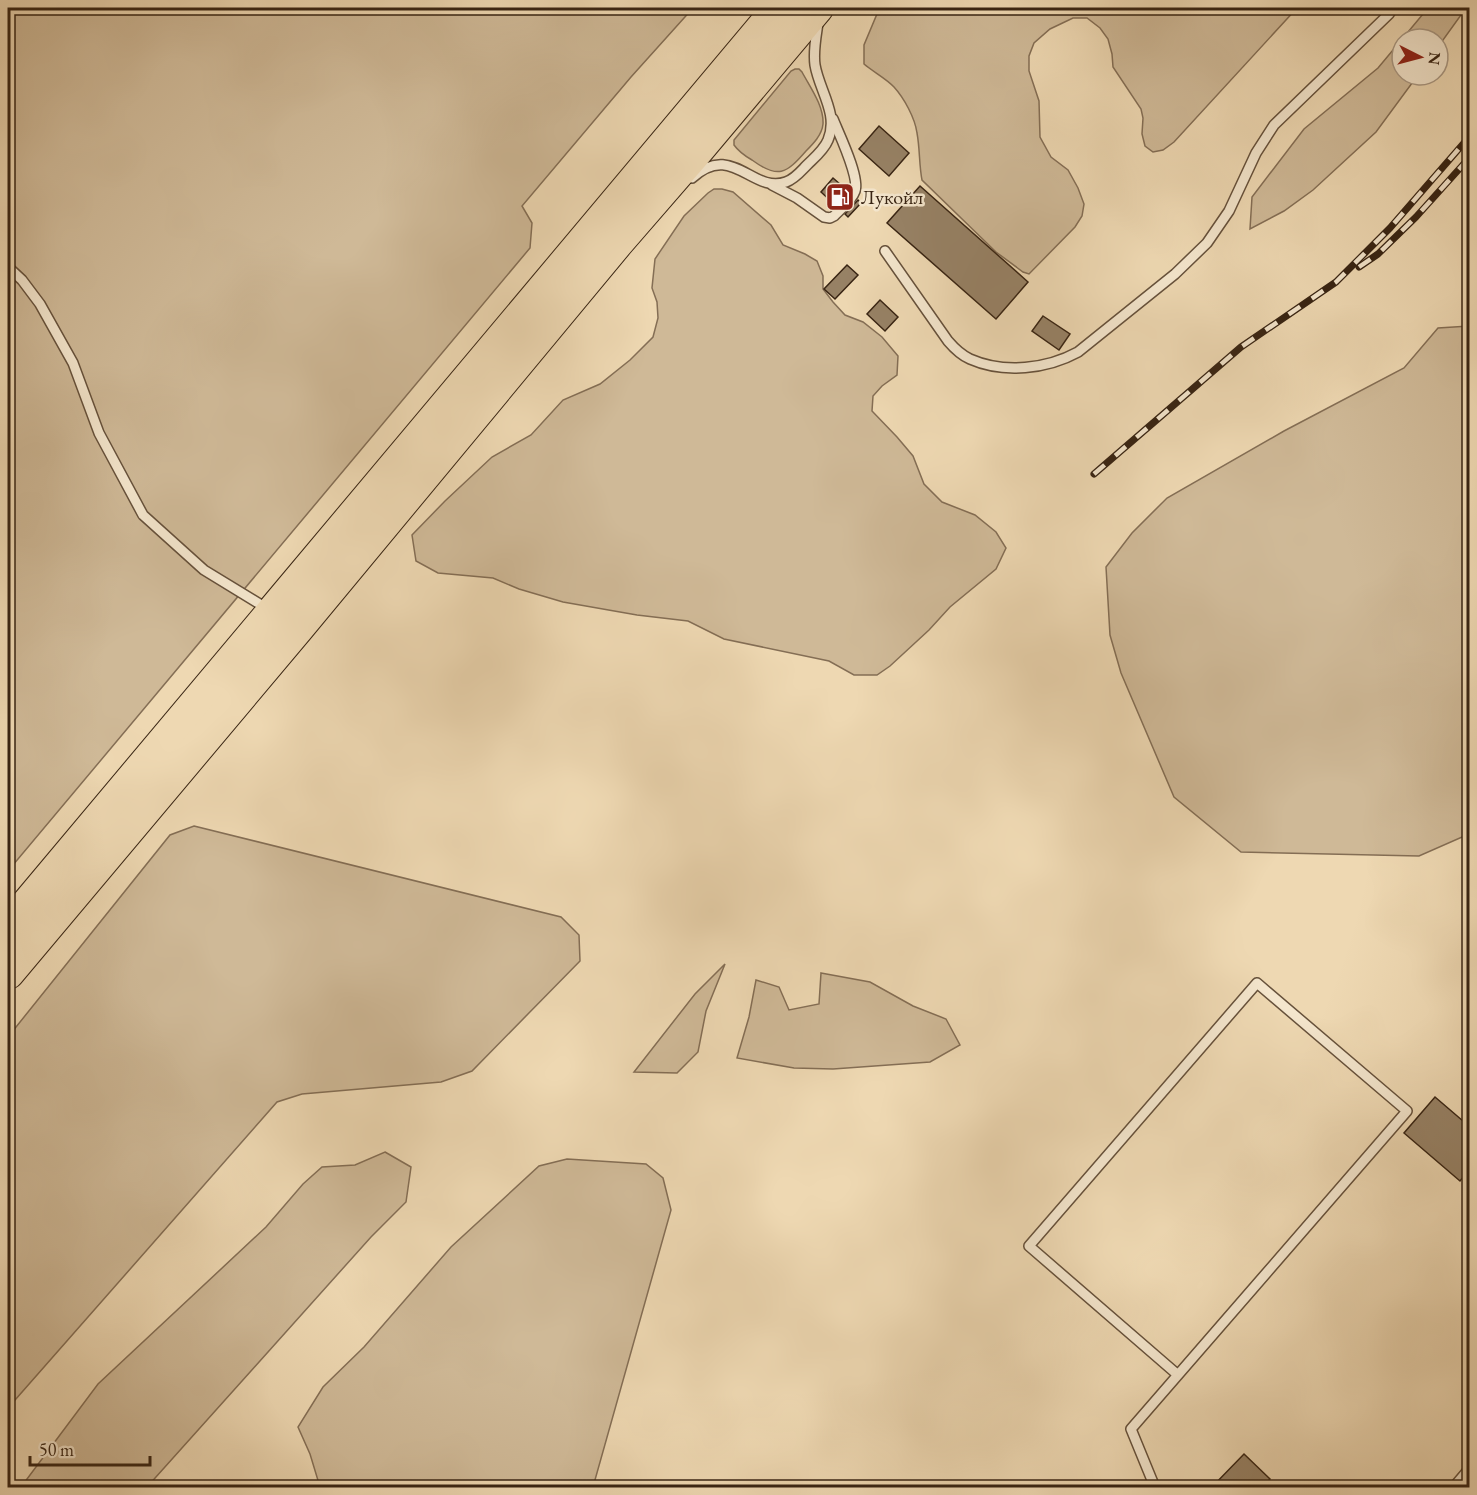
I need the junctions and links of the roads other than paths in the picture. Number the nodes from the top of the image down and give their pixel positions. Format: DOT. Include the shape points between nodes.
graph roads {
  1 [pos="779,8"];
  2 [pos="818,8"];
  3 [pos="1393,8"];
  4 [pos="831,113"];
  5 [pos="767,183"];
  6 [pos="681,188"];
  7 [pos="672,196"];
  8 [pos="617,243"];
  9 [pos="885,251"];
  10 [pos="8,267"];
  11 [pos="272,611"];
  12 [pos="8,927"];
  13 [pos="8,973"];
  14 [pos="1178,1375"];
  15 [pos="1470,1468"];
  16 [pos="1156,1488"];
  17 [pos="1453,1488"];
  1 -- 11 [label="highway"];
  2 -- 4 [label="lane" via="814,62"];
  2 -- 8 [label="highway"];
  3 -- 9 [label="lane" via="1274,125 1229,211 1207,243 1175,274 1065,359 1030,367 997,367 968,358 948,341"];
  4 -- 5 [label="lane" via="831,133 821,151 793,179"];
  4 -- 5 [label="lane" via="856,180 854,194 834,216 824,217"];
  5 -- 6 [label="lane" via="737,168 721,165 701,171"];
  7 -- 8 [label="lane"];
  8 -- 13 [label="highway"];
  10 -- 11 [label="lane" via="40,304 74,363 99,433 142,515 204,570"];
  11 -- 12 [label="highway"];
  14 -- 14 [label="lane" via="1407,1112 1257,983 1029,1246"];
  14 -- 16 [label="lane" via="1131,1429"];
  15 -- 17 [label="lane"];
}
